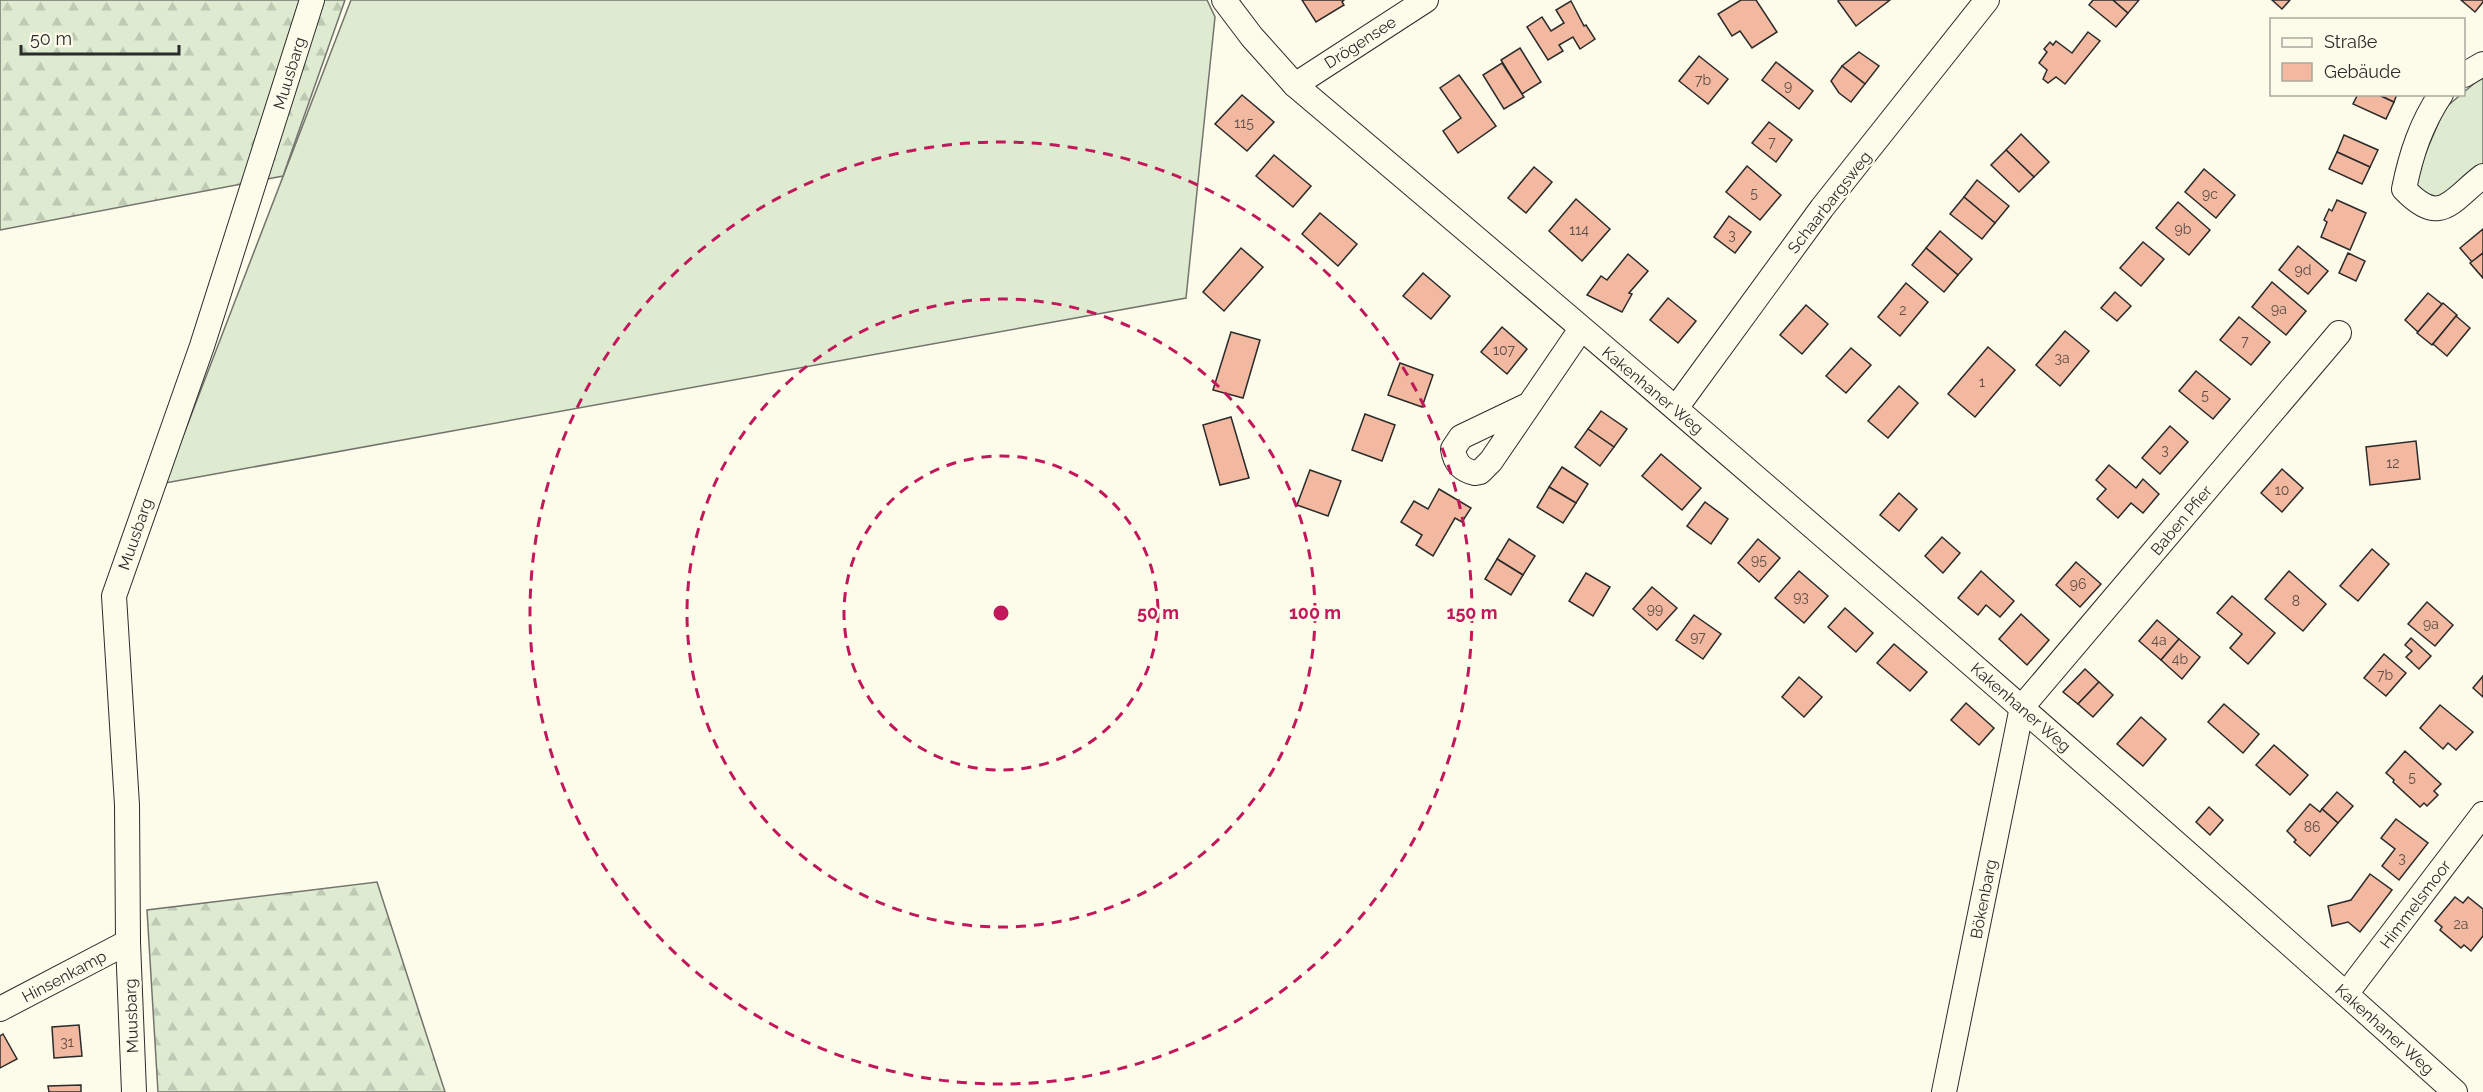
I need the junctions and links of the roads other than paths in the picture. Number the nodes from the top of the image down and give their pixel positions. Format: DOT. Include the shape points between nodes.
graph roads {
  1 [pos="312,0"];
  2 [pos="1224,0"];
  3 [pos="1426,0"];
  4 [pos="1987,0"];
  5 [pos="2483,64"];
  6 [pos="2465,74"];
  7 [pos="1295,85"];
  8 [pos="2440,96"];
  9 [pos="2483,176"];
  10 [pos="1581,329"];
  11 [pos="2339,333"];
  12 [pos="1530,404"];
  13 [pos="1676,408"];
  14 [pos="2022,706"];
  15 [pos="2483,814"];
  16 [pos="128,942"];
  17 [pos="2346,994"];
  18 [pos="0,1009"];
  19 [pos="134,1092"];
  20 [pos="1944,1092"];
  21 [pos="2455,1092"];
  1 -- 16 [label="street, Muusbarg" via="202,346 114,596 127,805"];
  2 -- 7 [label="street, Kakenhaner Weg"];
  3 -- 7 [label="street, Drögensee"];
  4 -- 13 [label="street, Schaarbargsweg" via="1822,208"];
  5 -- 6 [label="street"];
  7 -- 10 [label="street, Kakenhaner Weg"];
  8 -- 9 [label="street" via="2424,121 2404,189 2416,202 2432,208 2447,207"];
  10 -- 12 [label="street"];
  10 -- 13 [label="street, Kakenhaner Weg"];
  11 -- 14 [label="street, Baben Pfier"];
  13 -- 14 [label="street, Kakenhaner Weg"];
  14 -- 17 [label="street, Kakenhaner Weg"];
  14 -- 20 [label="street, Bökenbarg"];
  15 -- 17 [label="street, Himmelsmoor"];
  16 -- 18 [label="street, Hinsenkamp"];
  16 -- 19 [label="street, Muusbarg"];
  17 -- 21 [label="street, Kakenhaner Weg"];
}
